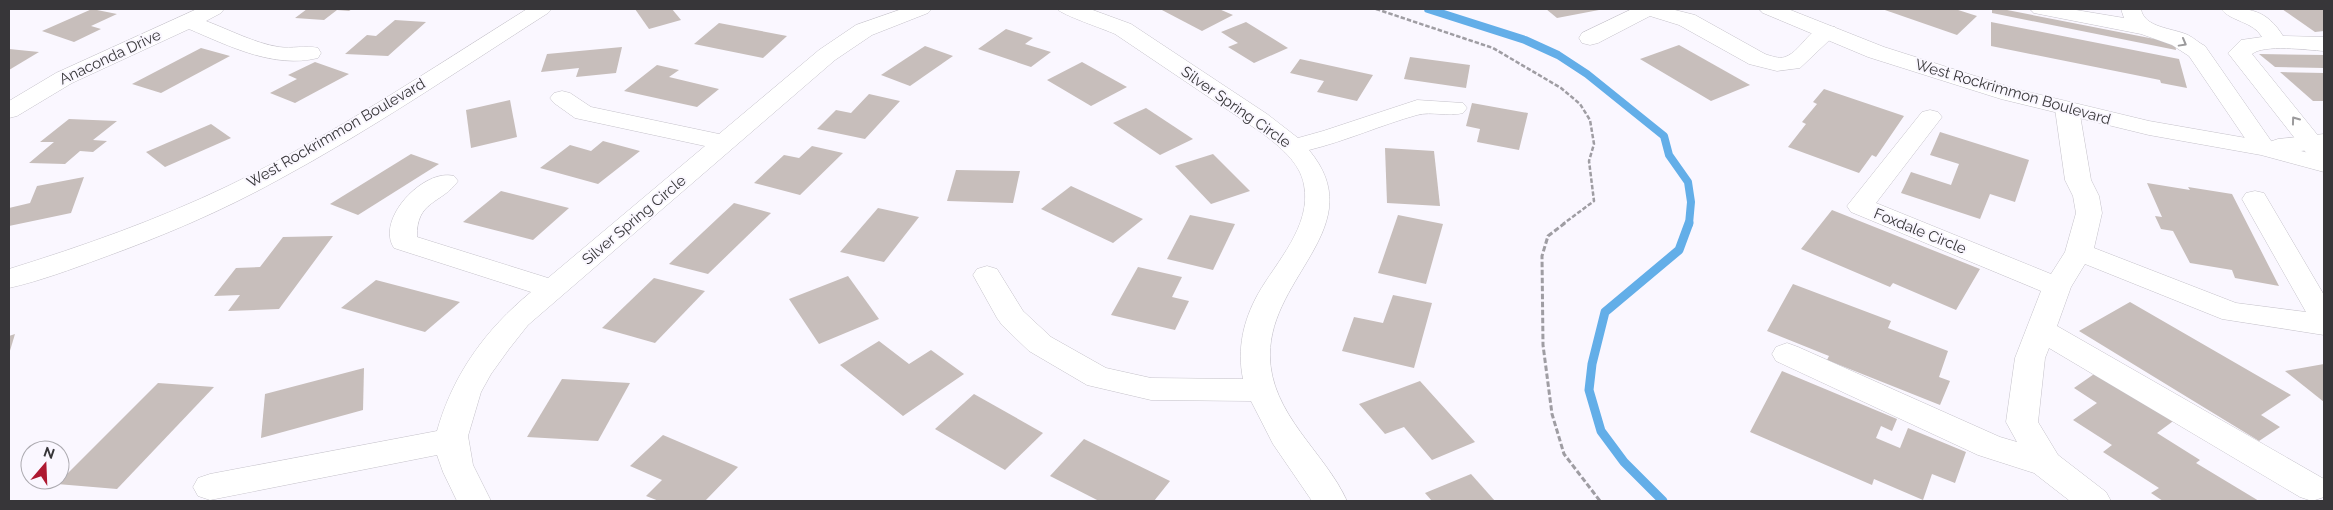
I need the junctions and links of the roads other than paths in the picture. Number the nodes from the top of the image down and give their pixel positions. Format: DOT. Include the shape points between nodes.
graph roads {
  1 [pos="214,9"];
  2 [pos="541,9"];
  3 [pos="921,9"];
  4 [pos="1068,9"];
  5 [pos="1648,9"];
  6 [pos="1770,9"];
  7 [pos="2041,9"];
  8 [pos="2131,9"];
  9 [pos="2232,9"];
  10 [pos="189,21"];
  11 [pos="2145,28"];
  12 [pos="1827,32"];
  13 [pos="1590,38"];
  14 [pos="2274,42"];
  15 [pos="2324,44"];
  16 [pos="310,53"];
  17 [pos="562,98"];
  18 [pos="1455,108"];
  19 [pos="2067,109"];
  20 [pos="9,111"];
  21 [pos="1930,117"];
  22 [pos="724,143"];
  23 [pos="1293,146"];
  24 [pos="2264,148"];
  25 [pos="2320,148"];
  26 [pos="2324,165"];
  27 [pos="445,181"];
  28 [pos="2255,199"];
  29 [pos="2079,252"];
  30 [pos="987,275"];
  31 [pos="9,279"];
  32 [pos="2057,287"];
  33 [pos="553,289"];
  34 [pos="2324,319"];
  35 [pos="2324,325"];
  36 [pos="2040,330"];
  37 [pos="1787,354"];
  38 [pos="1262,390"];
  39 [pos="452,440"];
  40 [pos="2046,464"];
  41 [pos="210,487"];
  42 [pos="2312,488"];
  43 [pos="474,501"];
  44 [pos="1330,501"];
  45 [pos="2094,501"];
  1 -- 10 [label="street, Anaconda Drive"];
  2 -- 31 [label="street, West Rockrimmon Boulevard" via="269,176 143,232"];
  3 -- 22 [label="street, Silver Spring Circle" via="864,30 848,40 826,55"];
  4 -- 23 [label="street, Silver Spring Circle" via="1123,29"];
  5 -- 12 [label="street" via="1687,20 1757,59 1777,64 1792,63"];
  5 -- 13 [label="street"];
  6 -- 12 [label="street, West Rockrimmon Boulevard"];
  7 -- 11 [label="street"];
  8 -- 11 [label="street" via="2137,22"];
  9 -- 14 [label="street" via="2261,23 2273,34"];
  10 -- 16 [label="street" via="236,41 279,54"];
  10 -- 20 [label="street, Anaconda Drive" via="64,78"];
  11 -- 24 [label="street, one-way" via="2180,40 2197,51"];
  12 -- 19 [label="street, West Rockrimmon Boulevard" via="1946,75"];
  14 -- 15 [label="street"];
  25 -- 14 [label="street, one-way" via="2239,53 2249,45"];
  17 -- 22 [label="street" via="583,114"];
  18 -- 23 [label="street" via="1417,108 1331,137"];
  19 -- 24 [label="street, West Rockrimmon Boulevard" via="2149,128"];
  19 -- 29 [label="street" via="2078,180 2086,196 2089,213"];
  21 -- 32 [label="street, Foxdale Circle" via="1860,206"];
  22 -- 33 [label="street, Silver Spring Circle"];
  23 -- 38 [label="street, Silver Spring Circle" via="1311,168 1319,195 1315,220 1303,246 1272,295 1262,318 1255,363"];
  24 -- 25 [label="street, West Rockrimmon Boulevard"];
  24 -- 26 [label="street, West Rockrimmon Boulevard"];
  27 -- 33 [label="street" via="418,199 408,213 403,230 404,242"];
  28 -- 34 [label="street"];
  29 -- 32 [label="street"];
  29 -- 35 [label="street" via="2232,312"];
  30 -- 38 [label="street" via="1012,318 1040,344 1098,377 1151,389"];
  32 -- 36 [label="street"];
  33 -- 39 [label="street, Silver Spring Circle" via="518,318 483,360 469,381"];
  36 -- 40 [label="street" via="2030,358 2022,422"];
  36 -- 42 [label="street"];
  37 -- 40 [label="street" via="1989,446"];
  38 -- 44 [label="street, Silver Spring Circle" via="1278,424"];
  39 -- 41 [label="street"];
  39 -- 43 [label="street, Silver Spring Circle" via="459,474"];
  40 -- 45 [label="street"];
}
